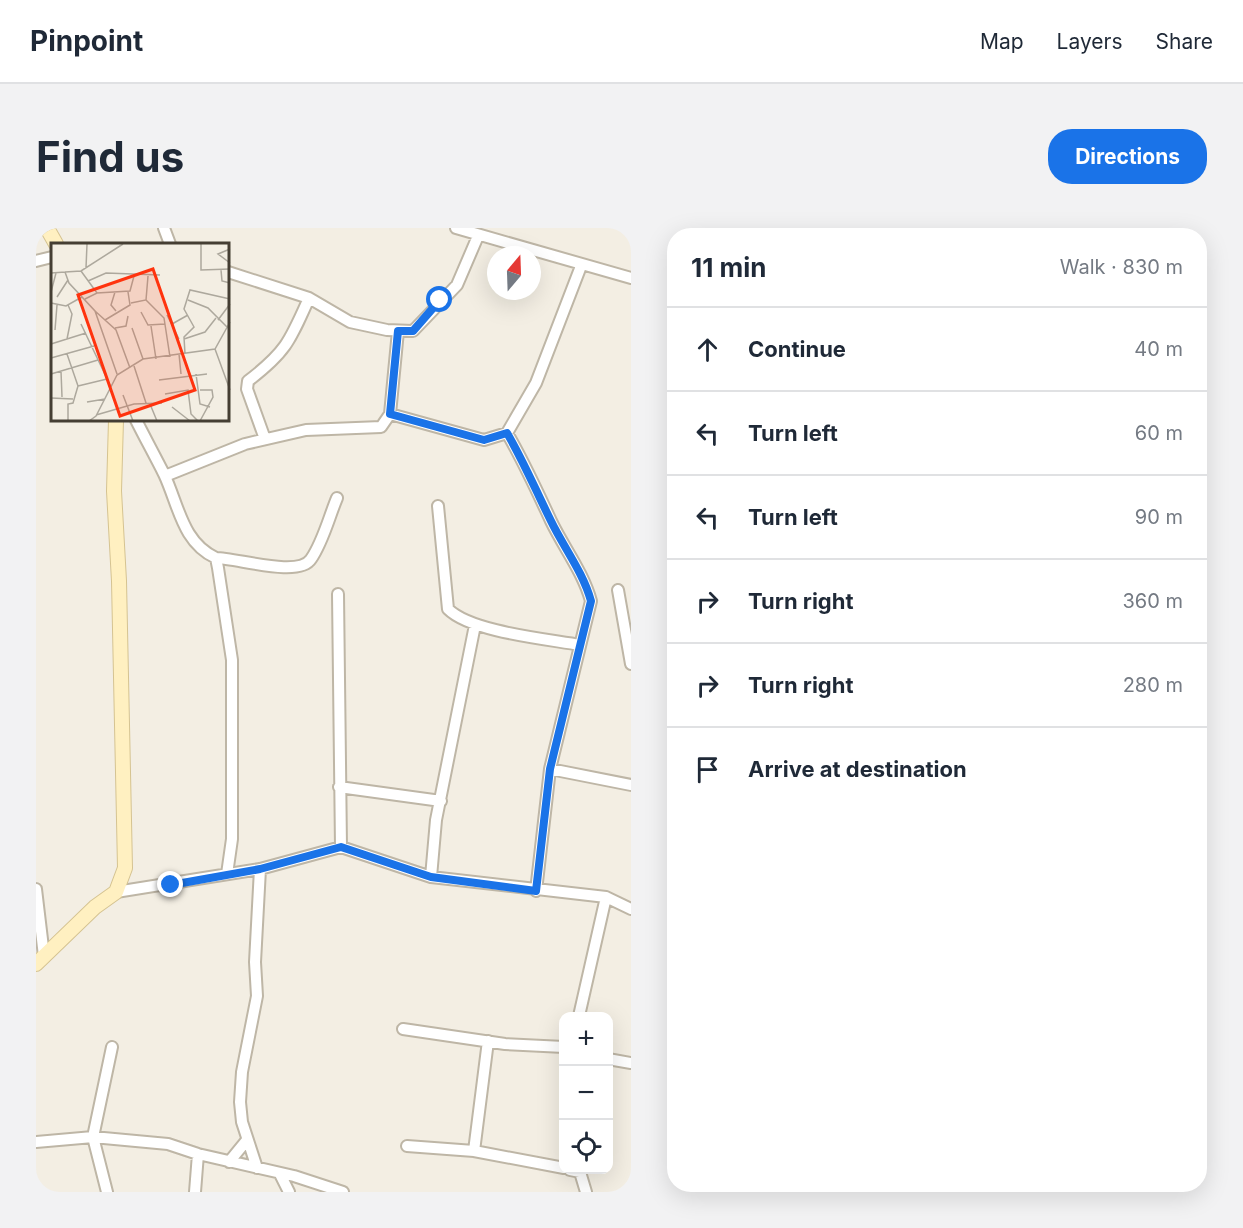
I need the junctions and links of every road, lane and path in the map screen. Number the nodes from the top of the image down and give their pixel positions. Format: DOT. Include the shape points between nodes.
graph roads {
  1 [pos="47,228"];
  2 [pos="164,228"];
  3 [pos="456,228"];
  4 [pos="478,236"];
  5 [pos="55,243"];
  6 [pos="170,243"];
  7 [pos="51,258"];
  8 [pos="36,261"];
  9 [pos="581,266"];
  10 [pos="230,273"];
  11 [pos="631,278"];
  12 [pos="309,298"];
  13 [pos="398,331"];
  14 [pos="390,414"];
  15 [pos="116,422"];
  16 [pos="137,422"];
  17 [pos="507,433"];
  18 [pos="266,439"];
  19 [pos="165,476"];
  20 [pos="337,498"];
  21 [pos="438,506"];
  22 [pos="216,558"];
  23 [pos="618,590"];
  24 [pos="338,594"];
  25 [pos="476,625"];
  26 [pos="580,645"];
  27 [pos="631,664"];
  28 [pos="550,769"];
  29 [pos="631,785"];
  30 [pos="339,787"];
  31 [pos="441,801"];
  32 [pos="341,847"];
  33 [pos="260,869"];
  34 [pos="227,874"];
  35 [pos="431,877"];
  36 [pos="536,891"];
  37 [pos="116,892"];
  38 [pos="36,896"];
  39 [pos="606,897"];
  40 [pos="631,909"];
  41 [pos="40,960"];
  42 [pos="580,1012"];
  43 [pos="403,1029"];
  44 [pos="488,1041"];
  45 [pos="112,1047"];
  46 [pos="559,1047"];
  47 [pos="613,1060"];
  48 [pos="631,1063"];
  49 [pos="93,1137"];
  50 [pos="247,1140"];
  51 [pos="36,1142"];
  52 [pos="407,1146"];
  53 [pos="474,1150"];
  54 [pos="198,1154"];
  55 [pos="230,1162"];
  56 [pos="559,1167"];
  57 [pos="256,1168"];
  58 [pos="280,1174"];
  59 [pos="581,1174"];
  60 [pos="107,1192"];
  61 [pos="195,1192"];
  62 [pos="289,1192"];
  63 [pos="343,1192"];
  64 [pos="586,1192"];
  1 -- 5 [label="street"];
  2 -- 6 [label="street"];
  3 -- 4 [label="street"];
  4 -- 9 [label="street"];
  4 -- 13 [label="street" via="457,285 413,331"];
  7 -- 8 [label="street"];
  9 -- 11 [label="street"];
  9 -- 17 [label="street" via="536,383"];
  10 -- 12 [label="street"];
  12 -- 13 [label="street" via="350,322"];
  12 -- 18 [label="street" via="291,339 248,381 246,389"];
  13 -- 14 [label="street"];
  14 -- 17 [label="street" via="484,440"];
  14 -- 18 [label="street" via="381,428 306,430"];
  15 -- 37 [label="street" via="114,491 125,868"];
  16 -- 19 [label="street"];
  17 -- 26 [label="street" via="586,584 591,601"];
  18 -- 19 [label="street"];
  19 -- 22 [label="street" via="174,505 196,546"];
  20 -- 22 [label="street" via="311,561 301,567 289,569"];
  21 -- 25 [label="street" via="448,609"];
  22 -- 34 [label="street" via="232,660 232,839"];
  23 -- 27 [label="street"];
  24 -- 30 [label="street"];
  25 -- 26 [label="street"];
  25 -- 31 [label="street"];
  26 -- 28 [label="street"];
  28 -- 29 [label="street"];
  28 -- 36 [label="street"];
  30 -- 31 [label="street"];
  30 -- 32 [label="street"];
  31 -- 35 [label="street"];
  32 -- 33 [label="street"];
  32 -- 35 [label="street"];
  33 -- 34 [label="street"];
  33 -- 50 [label="street" via="257,996 240,1102"];
  34 -- 37 [label="street"];
  35 -- 36 [label="street"];
  36 -- 39 [label="street"];
  37 -- 41 [label="street"];
  38 -- 41 [label="street"];
  39 -- 40 [label="street"];
  39 -- 42 [label="street"];
  43 -- 44 [label="street"];
  44 -- 46 [label="street"];
  44 -- 53 [label="street"];
  45 -- 49 [label="street"];
  47 -- 48 [label="street"];
  49 -- 51 [label="street"];
  49 -- 54 [label="street" via="168,1144"];
  49 -- 60 [label="street"];
  50 -- 55 [label="street"];
  50 -- 57 [label="street"];
  52 -- 53 [label="street"];
  53 -- 56 [label="street"];
  54 -- 55 [label="street"];
  54 -- 61 [label="street"];
  55 -- 57 [label="street"];
  57 -- 58 [label="street"];
  58 -- 62 [label="street"];
  58 -- 63 [label="street"];
  59 -- 64 [label="street"];
}
